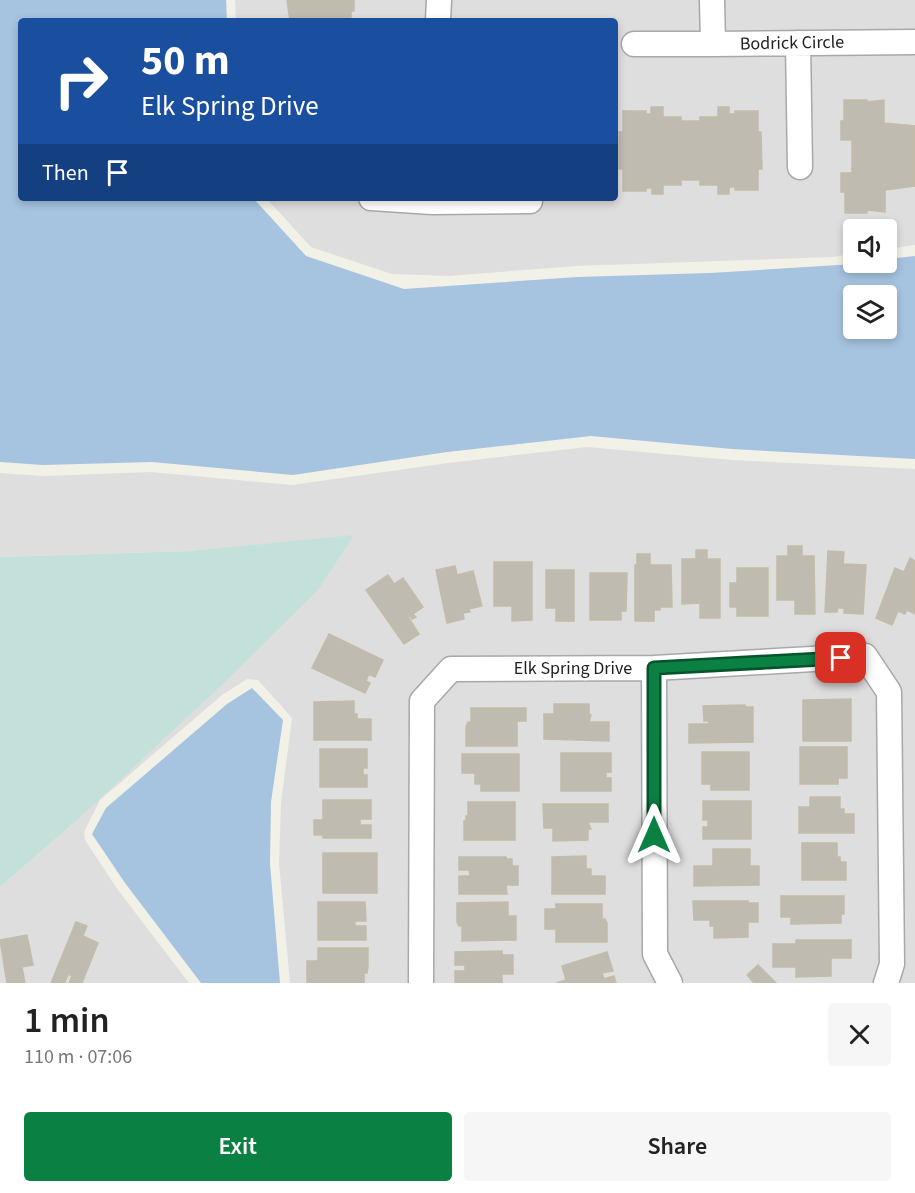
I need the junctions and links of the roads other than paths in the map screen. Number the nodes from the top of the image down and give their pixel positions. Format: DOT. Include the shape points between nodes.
graph roads {
  1 [pos="439,0"];
  2 [pos="712,0"];
  3 [pos="438,18"];
  4 [pos="915,42"];
  5 [pos="798,43"];
  6 [pos="634,44"];
  7 [pos="713,44"];
  8 [pos="800,168"];
  9 [pos="654,668"];
  10 [pos="421,983"];
  11 [pos="670,983"];
  12 [pos="886,983"];
  1 -- 3 [label="street"];
  2 -- 7 [label="street"];
  4 -- 5 [label="street, Bodrick Circle"];
  5 -- 7 [label="street, Bodrick Circle"];
  5 -- 8 [label="street"];
  6 -- 7 [label="street, Bodrick Circle"];
  9 -- 10 [label="street, Elk Spring Drive" via="451,669 422,701"];
  9 -- 11 [label="street" via="655,954"];
  9 -- 12 [label="street, Elk Spring Drive" via="865,657 889,692 892,964"];
}
